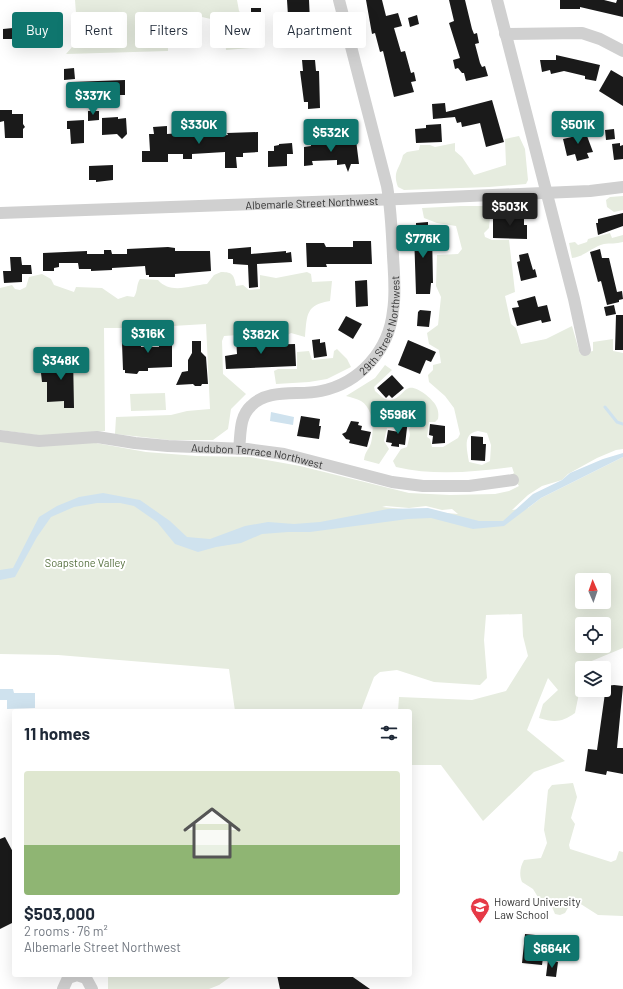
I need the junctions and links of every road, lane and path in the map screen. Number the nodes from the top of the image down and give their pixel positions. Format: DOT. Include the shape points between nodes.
graph roads {
  1 [pos="339,0"];
  2 [pos="497,0"];
  3 [pos="505,34"];
  4 [pos="623,51"];
  5 [pos="623,187"];
  6 [pos="546,193"];
  7 [pos="389,199"];
  8 [pos="0,213"];
  9 [pos="585,350"];
  10 [pos="0,436"];
  11 [pos="239,449"];
  12 [pos="513,480"];
  13 [pos="71,977"];
  14 [pos="83,977"];
  15 [pos="63,989"];
  16 [pos="92,989"];
  1 -- 7 [label="street, 29th Street Northwest"];
  2 -- 3 [label="street"];
  3 -- 4 [label="street" via="577,33 600,38"];
  3 -- 6 [label="street"];
  5 -- 6 [label="street, Albemarle Street Northwest"];
  6 -- 7 [label="street, Albemarle Street Northwest"];
  6 -- 9 [label="street"];
  7 -- 8 [label="street, Albemarle Street Northwest"];
  7 -- 11 [label="street, 29th Street Northwest" via="394,305 390,327 382,347 360,372 342,384 316,392 267,396 254,403 241,422"];
  10 -- 11 [label="street, Audubon Terrace Northwest" via="47,441 97,437 135,444"];
  11 -- 12 [label="street, Audubon Terrace Northwest" via="284,454 392,482 423,486 469,486"];
  13 -- 15 [label="street"];
  14 -- 16 [label="street"];
}
